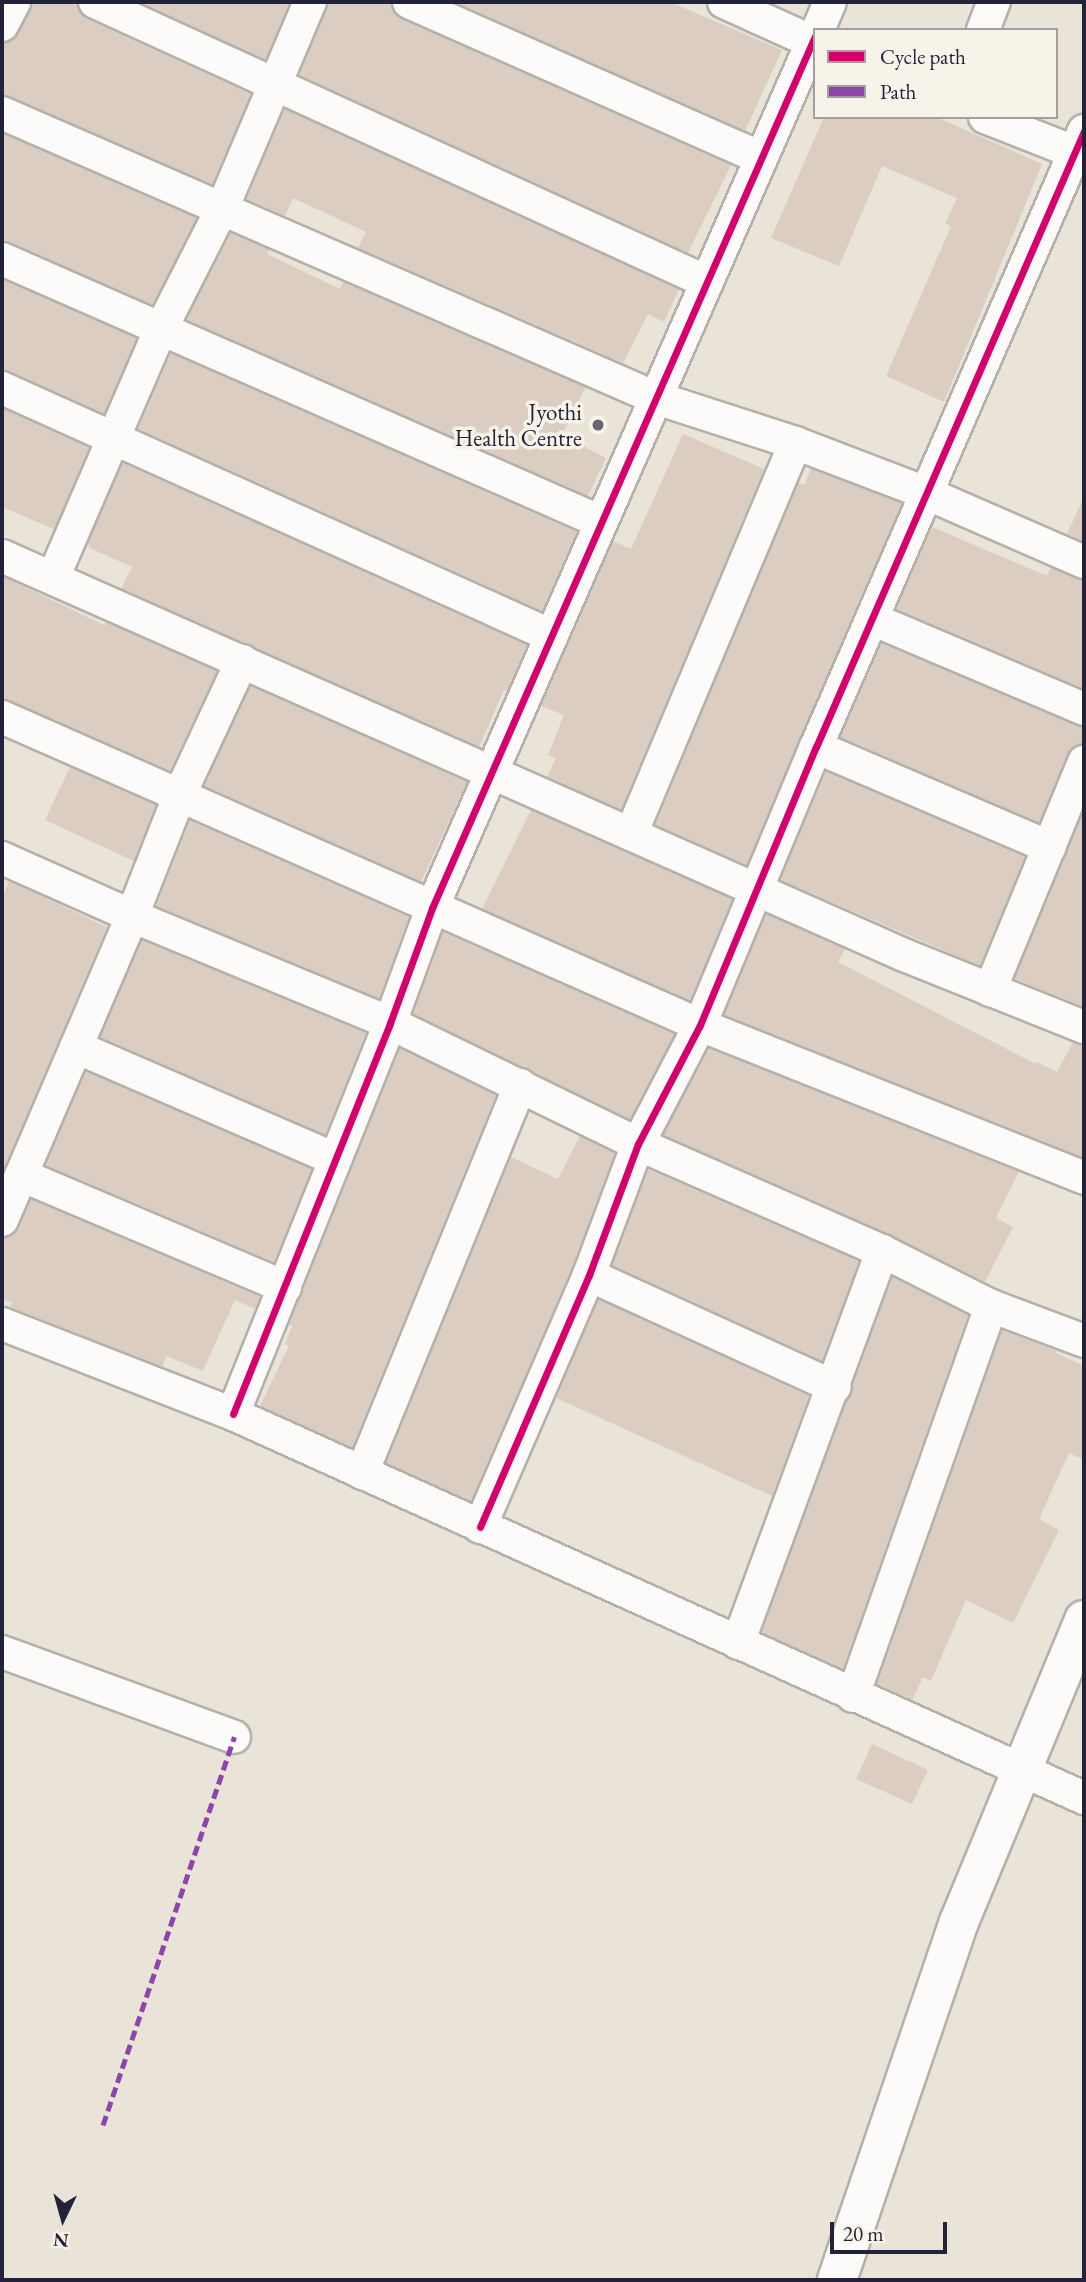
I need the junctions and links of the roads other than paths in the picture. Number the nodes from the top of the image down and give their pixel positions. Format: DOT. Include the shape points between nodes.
graph roads {
  1 [pos="14,2"];
  2 [pos="95,2"];
  3 [pos="310,2"];
  4 [pos="408,2"];
  5 [pos="724,2"];
  6 [pos="830,2"];
  7 [pos="994,2"];
  8 [pos="2,25"];
  9 [pos="819,28"];
  10 [pos="984,28"];
  11 [pos="813,37"];
  12 [pos="813,42"];
  13 [pos="274,84"];
  14 [pos="2,113"];
  15 [pos="992,119"];
  16 [pos="1081,146"];
  17 [pos="761,158"];
  18 [pos="222,208"];
  19 [pos="2,259"];
  20 [pos="707,282"];
  21 [pos="162,329"];
  22 [pos="2,388"];
  23 [pos="656,398"];
  24 [pos="113,438"];
  25 [pos="795,443"];
  26 [pos="926,493"];
  27 [pos="601,522"];
  28 [pos="2,556"];
  29 [pos="1084,562"];
  30 [pos="53,578"];
  31 [pos="872,619"];
  32 [pos="552,636"];
  33 [pos="242,661"];
  34 [pos="1084,709"];
  35 [pos="2,717"];
  36 [pos="816,747"];
  37 [pos="1084,762"];
  38 [pos="492,773"];
  39 [pos="180,794"];
  40 [pos="631,834"];
  41 [pos="1049,847"];
  42 [pos="3,862"];
  43 [pos="755,889"];
  44 [pos="432,908"];
  45 [pos="132,916"];
  46 [pos="990,990"];
  47 [pos="390,1023"];
  48 [pos="700,1025"];
  49 [pos="1084,1027"];
  50 [pos="76,1047"];
  51 [pos="520,1086"];
  52 [pos="638,1144"];
  53 [pos="335,1159"];
  54 [pos="21,1175"];
  55 [pos="1084,1178"];
  56 [pos="2,1220"];
  57 [pos="882,1251"];
  58 [pos="589,1275"];
  59 [pos="285,1287"];
  60 [pos="990,1306"];
  61 [pos="2,1324"];
  62 [pos="1084,1341"];
  63 [pos="835,1387"];
  64 [pos="233,1414"];
  65 [pos="362,1473"];
  66 [pos="480,1527"];
  67 [pos="1084,1620"];
  68 [pos="738,1643"];
  69 [pos="2,1652"];
  70 [pos="853,1696"];
  71 [pos="234,1737"];
  72 [pos="1019,1771"];
  73 [pos="1084,1798"];
  74 [pos="837,2280"];
  1 -- 8 [label="street"];
  2 -- 13 [label="street"];
  3 -- 13 [label="street"];
  4 -- 17 [label="street"];
  5 -- 11 [label="street"];
  6 -- 9 [label="street"];
  7 -- 10 [label="street"];
  12 -- 17 [label="street"];
  13 -- 18 [label="street"];
  13 -- 20 [label="street"];
  14 -- 18 [label="street"];
  15 -- 16 [label="street"];
  16 -- 26 [label="street"];
  17 -- 20 [label="street"];
  18 -- 21 [label="street"];
  18 -- 23 [label="street"];
  19 -- 21 [label="street"];
  20 -- 23 [label="street"];
  21 -- 24 [label="street"];
  21 -- 27 [label="street"];
  22 -- 24 [label="street"];
  23 -- 25 [label="street"];
  23 -- 27 [label="street"];
  24 -- 30 [label="street"];
  24 -- 32 [label="street"];
  25 -- 26 [label="street"];
  25 -- 40 [label="street"];
  26 -- 29 [label="street"];
  26 -- 31 [label="street"];
  27 -- 32 [label="street"];
  28 -- 30 [label="street"];
  30 -- 33 [label="street"];
  31 -- 34 [label="street"];
  31 -- 36 [label="street"];
  32 -- 38 [label="street"];
  33 -- 38 [label="street"];
  33 -- 39 [label="street"];
  35 -- 39 [label="street"];
  36 -- 41 [label="street"];
  36 -- 43 [label="street"];
  37 -- 41 [label="street"];
  38 -- 40 [label="street"];
  38 -- 44 [label="street"];
  39 -- 44 [label="street"];
  39 -- 45 [label="street"];
  40 -- 43 [label="street"];
  41 -- 46 [label="street"];
  42 -- 45 [label="street"];
  43 -- 46 [label="street"];
  43 -- 48 [label="street"];
  44 -- 47 [label="street"];
  44 -- 48 [label="street"];
  45 -- 47 [label="street"];
  45 -- 50 [label="street"];
  46 -- 49 [label="street"];
  47 -- 51 [label="street"];
  47 -- 53 [label="street"];
  48 -- 52 [label="street"];
  48 -- 55 [label="street"];
  50 -- 53 [label="street"];
  50 -- 54 [label="street"];
  51 -- 52 [label="street"];
  51 -- 65 [label="street"];
  52 -- 57 [label="street"];
  52 -- 58 [label="street"];
  53 -- 59 [label="street"];
  54 -- 56 [label="street"];
  54 -- 59 [label="street"];
  57 -- 60 [label="street"];
  57 -- 63 [label="street"];
  58 -- 63 [label="street"];
  58 -- 66 [label="street"];
  59 -- 64 [label="street"];
  60 -- 62 [label="street"];
  60 -- 70 [label="street"];
  61 -- 64 [label="street"];
  63 -- 68 [label="street"];
  64 -- 65 [label="street"];
  65 -- 66 [label="street"];
  66 -- 68 [label="street"];
  67 -- 72 [label="street"];
  68 -- 70 [label="street"];
  69 -- 71 [label="street"];
  70 -- 72 [label="street"];
  72 -- 73 [label="street"];
  72 -- 74 [label="street" via="959,1922"];
}
